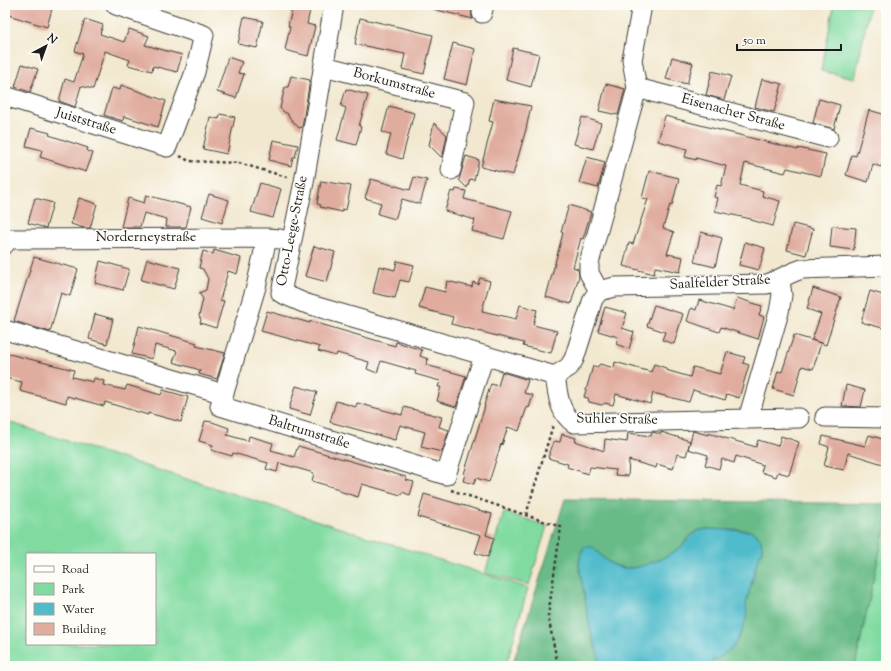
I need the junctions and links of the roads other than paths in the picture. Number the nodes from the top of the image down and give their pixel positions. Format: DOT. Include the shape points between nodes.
graph roads {
  1 [pos="116,5"];
  2 [pos="334,5"];
  3 [pos="642,5"];
  4 [pos="324,66"];
  5 [pos="637,88"];
  6 [pos="5,96"];
  7 [pos="828,138"];
  8 [pos="451,170"];
  9 [pos="267,238"];
  10 [pos="291,240"];
  11 [pos="5,244"];
  12 [pos="886,266"];
  13 [pos="780,280"];
  14 [pos="256,287"];
  15 [pos="599,291"];
  16 [pos="281,293"];
  17 [pos="5,330"];
  18 [pos="484,356"];
  19 [pos="555,376"];
  20 [pos="224,394"];
  21 [pos="825,416"];
  22 [pos="799,418"];
  23 [pos="886,418"];
  24 [pos="748,419"];
  1 -- 6 [label="street, Juiststraße" via="204,35 194,72 167,147"];
  2 -- 4 [label="street, Otto-Leege-Straße"];
  3 -- 5 [label="street" via="632,60"];
  4 -- 8 [label="street, Borkumstraße" via="465,102"];
  4 -- 10 [label="street, Otto-Leege-Straße"];
  5 -- 7 [label="street, Eisenacher Straße"];
  5 -- 15 [label="street" via="589,263 590,273"];
  9 -- 10 [label="street, Norderneystraße"];
  9 -- 11 [label="street, Norderneystraße" via="7,239"];
  9 -- 14 [label="street, Baltrumstraße"];
  10 -- 16 [label="street, Otto-Leege-Straße"];
  12 -- 13 [label="street, Saalfelder Straße" via="802,269 790,272"];
  13 -- 15 [label="street, Saalfelder Straße" via="767,284 623,287"];
  13 -- 24 [label="street" via="782,295 779,312"];
  14 -- 16 [label="street"];
  14 -- 20 [label="street, Baltrumstraße"];
  15 -- 19 [label="street" via="593,299 574,360 569,367"];
  16 -- 18 [label="street, Otto-Leege-Straße" via="304,303"];
  17 -- 20 [label="street"];
  18 -- 19 [label="street, Otto-Leege-Straße"];
  18 -- 20 [label="street, Baltrumstraße" via="446,475 220,406"];
  19 -- 24 [label="street, Suhler Straße" via="564,413 574,423"];
  21 -- 23 [label="street"];
  22 -- 24 [label="street"];
}
